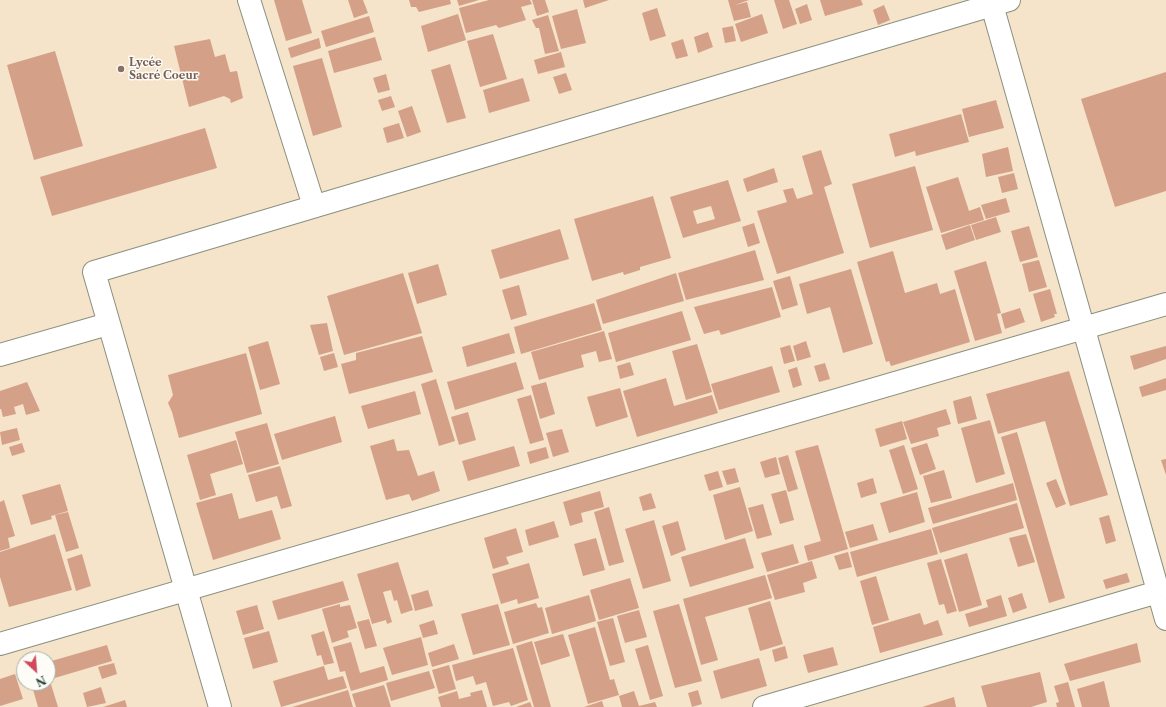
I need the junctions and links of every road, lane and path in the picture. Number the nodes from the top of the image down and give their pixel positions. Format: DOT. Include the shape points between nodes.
graph roads {
  1 [pos="249,0"];
  2 [pos="1001,2"];
  3 [pos="314,206"];
  4 [pos="1166,304"];
  5 [pos="108,324"];
  6 [pos="1084,328"];
  7 [pos="0,355"];
  8 [pos="186,590"];
  9 [pos="1158,592"];
  10 [pos="1166,619"];
  11 [pos="0,644"];
  12 [pos="220,707"];
  13 [pos="764,707"];
  1 -- 3 [label="street"];
  2 -- 3 [label="street"];
  2 -- 6 [label="street"];
  3 -- 5 [label="street" via="94,272"];
  4 -- 6 [label="street"];
  5 -- 7 [label="street"];
  5 -- 8 [label="street"];
  6 -- 8 [label="street"];
  6 -- 9 [label="street"];
  8 -- 11 [label="street"];
  8 -- 12 [label="street"];
  9 -- 10 [label="street"];
  9 -- 13 [label="street"];
}
